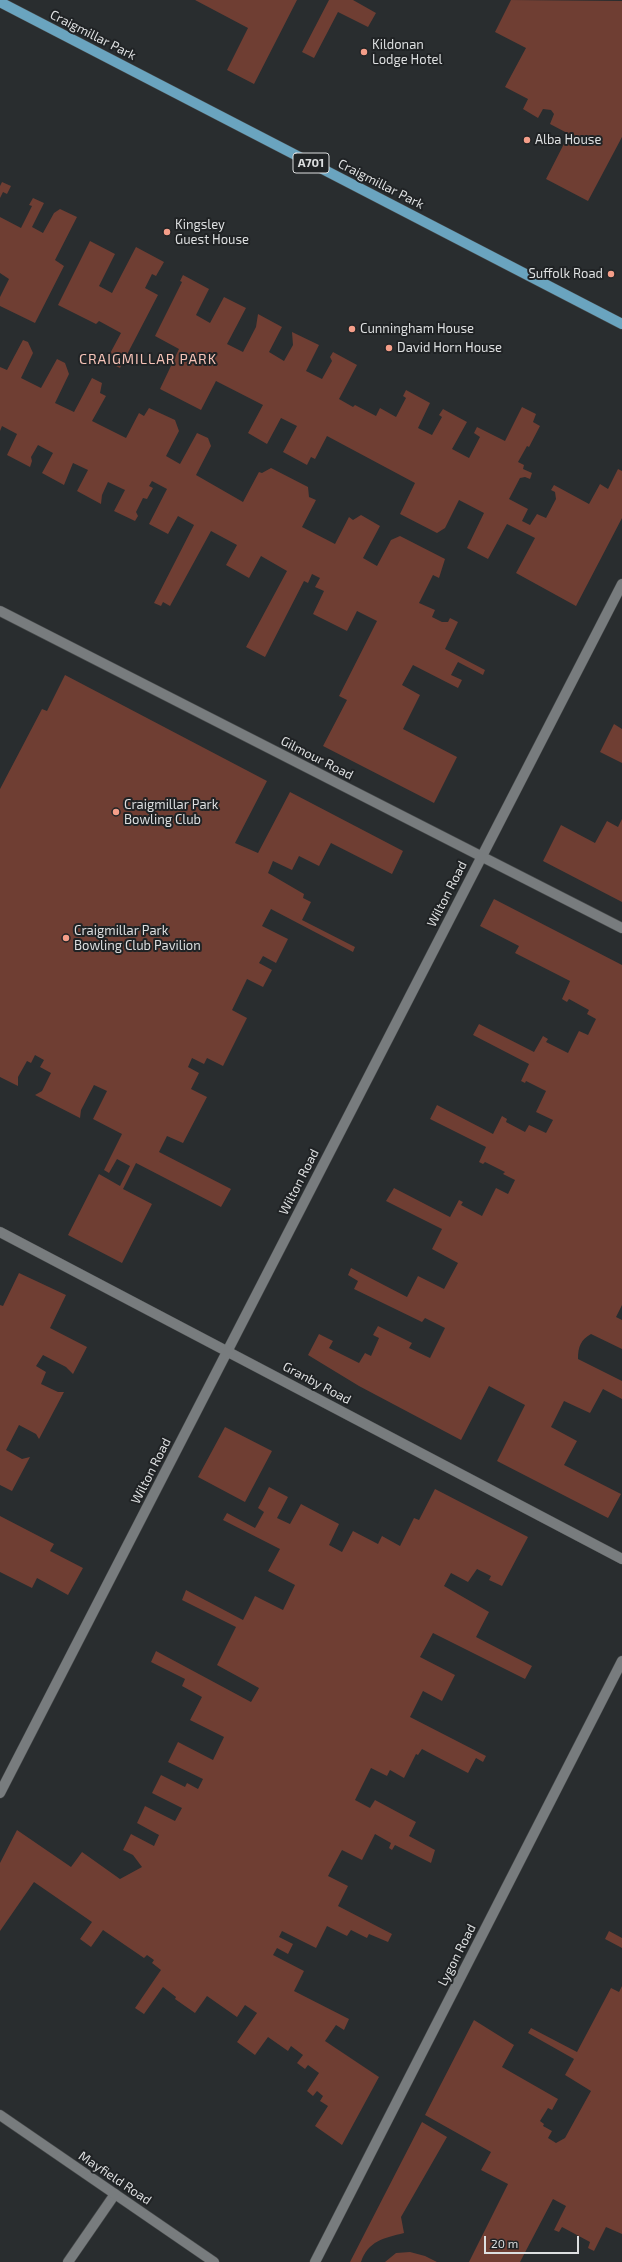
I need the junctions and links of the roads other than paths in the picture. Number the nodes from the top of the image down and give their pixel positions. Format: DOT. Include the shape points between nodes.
graph roads {
  1 [pos="0,2"];
  2 [pos="622,324"];
  3 [pos="622,584"];
  4 [pos="0,611"];
  5 [pos="481,856"];
  6 [pos="622,928"];
  7 [pos="0,1232"];
  8 [pos="227,1350"];
  9 [pos="622,1559"];
  10 [pos="622,1660"];
  11 [pos="0,1793"];
  12 [pos="0,2115"];
  13 [pos="115,2194"];
  14 [pos="68,2262"];
  15 [pos="214,2262"];
  16 [pos="314,2262"];
  1 -- 2 [label="main road, Craigmillar Park / A701"];
  3 -- 5 [label="street, Wilton Road"];
  4 -- 5 [label="street, Gilmour Road"];
  5 -- 6 [label="street, Gilmour Road"];
  5 -- 8 [label="street, Wilton Road"];
  7 -- 8 [label="street, Granby Road"];
  8 -- 9 [label="street, Granby Road"];
  8 -- 11 [label="street, Wilton Road"];
  10 -- 16 [label="street, Lygon Road"];
  12 -- 13 [label="street, Mayfield Road"];
  13 -- 14 [label="street"];
  13 -- 15 [label="street, Mayfield Road"];
}
